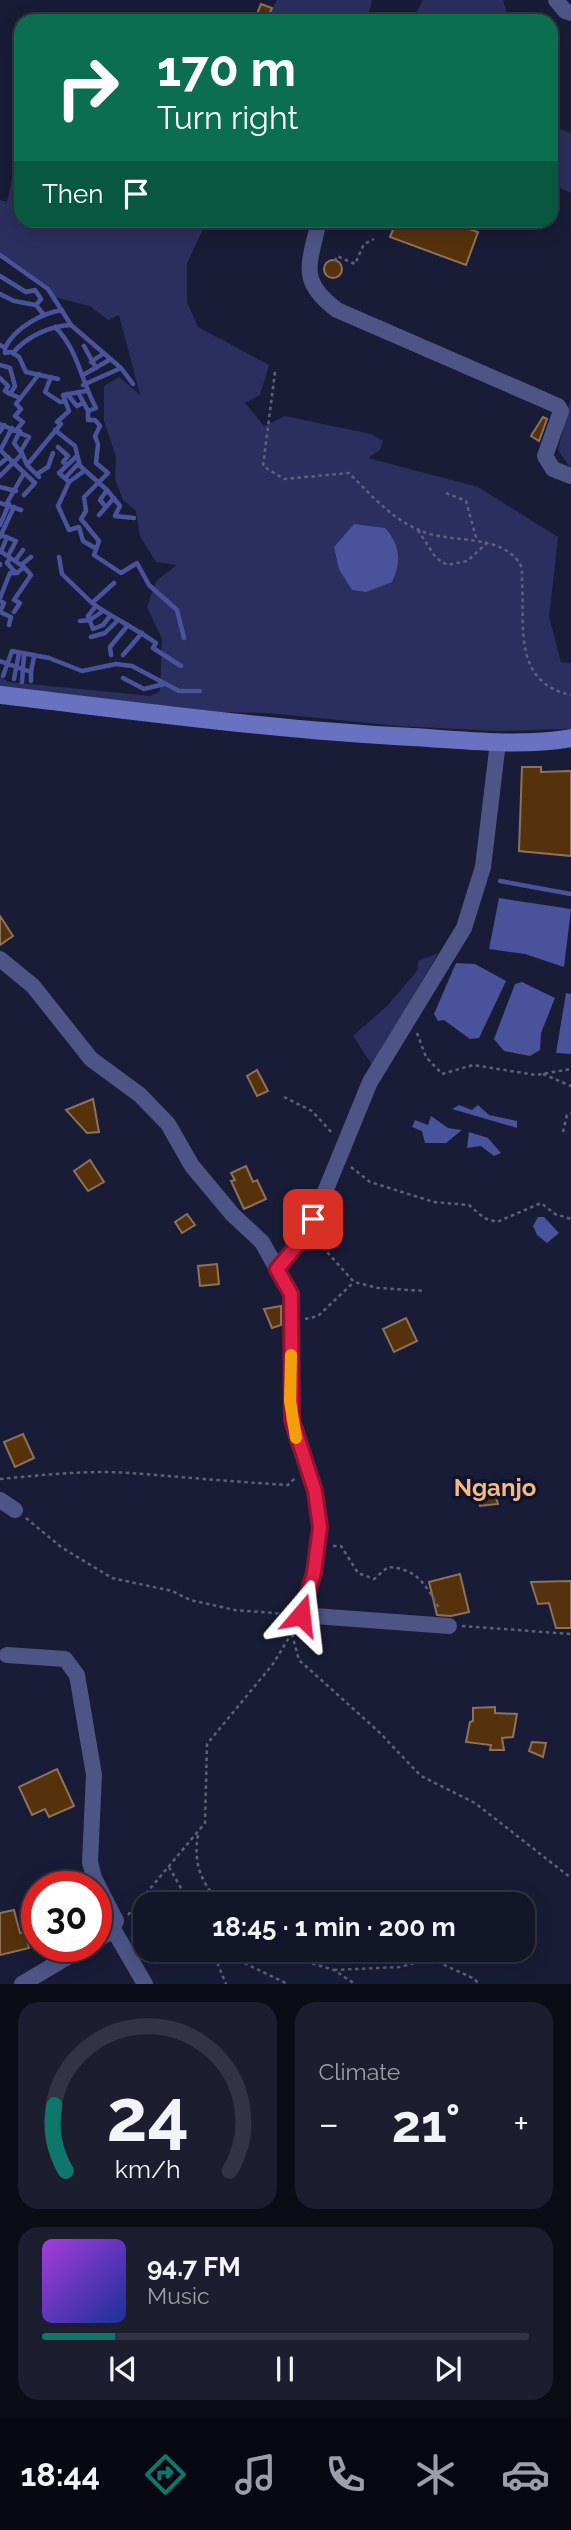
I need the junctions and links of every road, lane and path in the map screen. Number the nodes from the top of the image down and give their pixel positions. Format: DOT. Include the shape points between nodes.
graph roads {
  1 [pos="556,0"];
  2 [pos="571,13"];
  3 [pos="318,228"];
  4 [pos="374,239"];
  5 [pos="335,261"];
  6 [pos="275,372"];
  7 [pos="571,476"];
  8 [pos="446,493"];
  9 [pos="418,530"];
  10 [pos="477,541"];
  11 [pos="486,544"];
  12 [pos="0,695"];
  13 [pos="571,695"];
  14 [pos="571,738"];
  15 [pos="498,742"];
  16 [pos="0,959"];
  17 [pos="410,1017"];
  18 [pos="571,1069"];
  19 [pos="543,1074"];
  20 [pos="571,1086"];
  21 [pos="284,1097"];
  22 [pos="571,1113"];
  23 [pos="563,1132"];
  24 [pos="343,1153"];
  25 [pos="571,1219"];
  26 [pos="309,1231"];
  27 [pos="277,1269"];
  28 [pos="354,1282"];
  29 [pos="425,1291"];
  30 [pos="292,1322"];
  31 [pos="306,1468"];
  32 [pos="0,1479"];
  33 [pos="0,1500"];
  34 [pos="15,1510"];
  35 [pos="319,1545"];
  36 [pos="301,1615"];
  37 [pos="449,1626"];
  38 [pos="292,1634"];
  39 [pos="571,1634"];
  40 [pos="7,1655"];
  41 [pos="199,1832"];
  42 [pos="169,1867"];
  43 [pos="571,1878"];
  44 [pos="147,1892"];
  45 [pos="183,1892"];
  46 [pos="211,1892"];
  47 [pos="133,1909"];
  48 [pos="113,1929"];
  49 [pos="127,1948"];
  50 [pos="133,1948"];
  51 [pos="59,1962"];
  52 [pos="217,1962"];
  53 [pos="242,1962"];
  54 [pos="306,1962"];
  55 [pos="334,1970"];
  56 [pos="22,1984"];
  57 [pos="145,1984"];
  58 [pos="226,1984"];
  59 [pos="288,1984"];
  60 [pos="355,1984"];
  61 [pos="478,1984"];
  1 -- 2 [label="street"];
  3 -- 7 [label="street" via="309,267 310,282 319,297 337,310 558,406 560,418 545,456 553,469"];
  4 -- 5 [label="path" via="364,244 355,264 337,256"];
  6 -- 9 [label="path" via="263,466 284,479 349,473"];
  8 -- 10 [label="path" via="467,501"];
  9 -- 10 [label="path"];
  9 -- 11 [label="path" via="436,558 447,565 467,561"];
  10 -- 11 [label="path"];
  11 -- 13 [label="path" via="511,552 521,565 522,642 535,676"];
  12 -- 15 [label="street" via="315,731"];
  14 -- 15 [label="street"];
  15 -- 17 [label="street" via="483,867 473,902 464,928"];
  16 -- 27 [label="street" via="33,986 91,1059 162,1117 192,1166 262,1242"];
  17 -- 19 [label="path" via="426,1056 442,1074 473,1065"];
  17 -- 24 [label="street" via="370,1082"];
  18 -- 19 [label="path"];
  19 -- 20 [label="path"];
  21 -- 24 [label="path" via="312,1111"];
  22 -- 23 [label="path"];
  24 -- 25 [label="path" via="370,1181 434,1202 469,1205 497,1222 541,1203"];
  24 -- 26 [label="street"];
  26 -- 27 [label="street"];
  26 -- 28 [label="path"];
  27 -- 30 [label="street" via="291,1294"];
  28 -- 29 [label="path"];
  28 -- 30 [label="path" via="318,1316"];
  30 -- 31 [label="street" via="292,1420"];
  31 -- 32 [label="path" via="288,1485 130,1473"];
  31 -- 35 [label="street" via="318,1509"];
  33 -- 34 [label="street"];
  34 -- 36 [label="path" via="61,1547 112,1578 235,1610"];
  35 -- 36 [label="street"];
  35 -- 37 [label="path" via="341,1546 358,1573 374,1579 388,1567 406,1568 425,1584"];
  36 -- 37 [label="street"];
  36 -- 38 [label="path"];
  37 -- 39 [label="path"];
  38 -- 41 [label="path" via="207,1744 205,1823"];
  38 -- 43 [label="path" via="299,1660 421,1776 475,1803"];
  40 -- 48 [label="street" via="65,1658 77,1675 94,1775 90,1863 116,1921"];
  41 -- 42 [label="path"];
  41 -- 46 [label="path" via="195,1854 201,1879"];
  42 -- 44 [label="path"];
  42 -- 45 [label="path"];
  47 -- 48 [label="path"];
  48 -- 49 [label="street"];
  49 -- 50 [label="path"];
  49 -- 57 [label="street"];
  51 -- 56 [label="street"];
  52 -- 58 [label="path"];
  53 -- 59 [label="path"];
  54 -- 55 [label="path"];
  55 -- 60 [label="path"];
  55 -- 61 [label="path" via="400,1967 431,1959"];
}
